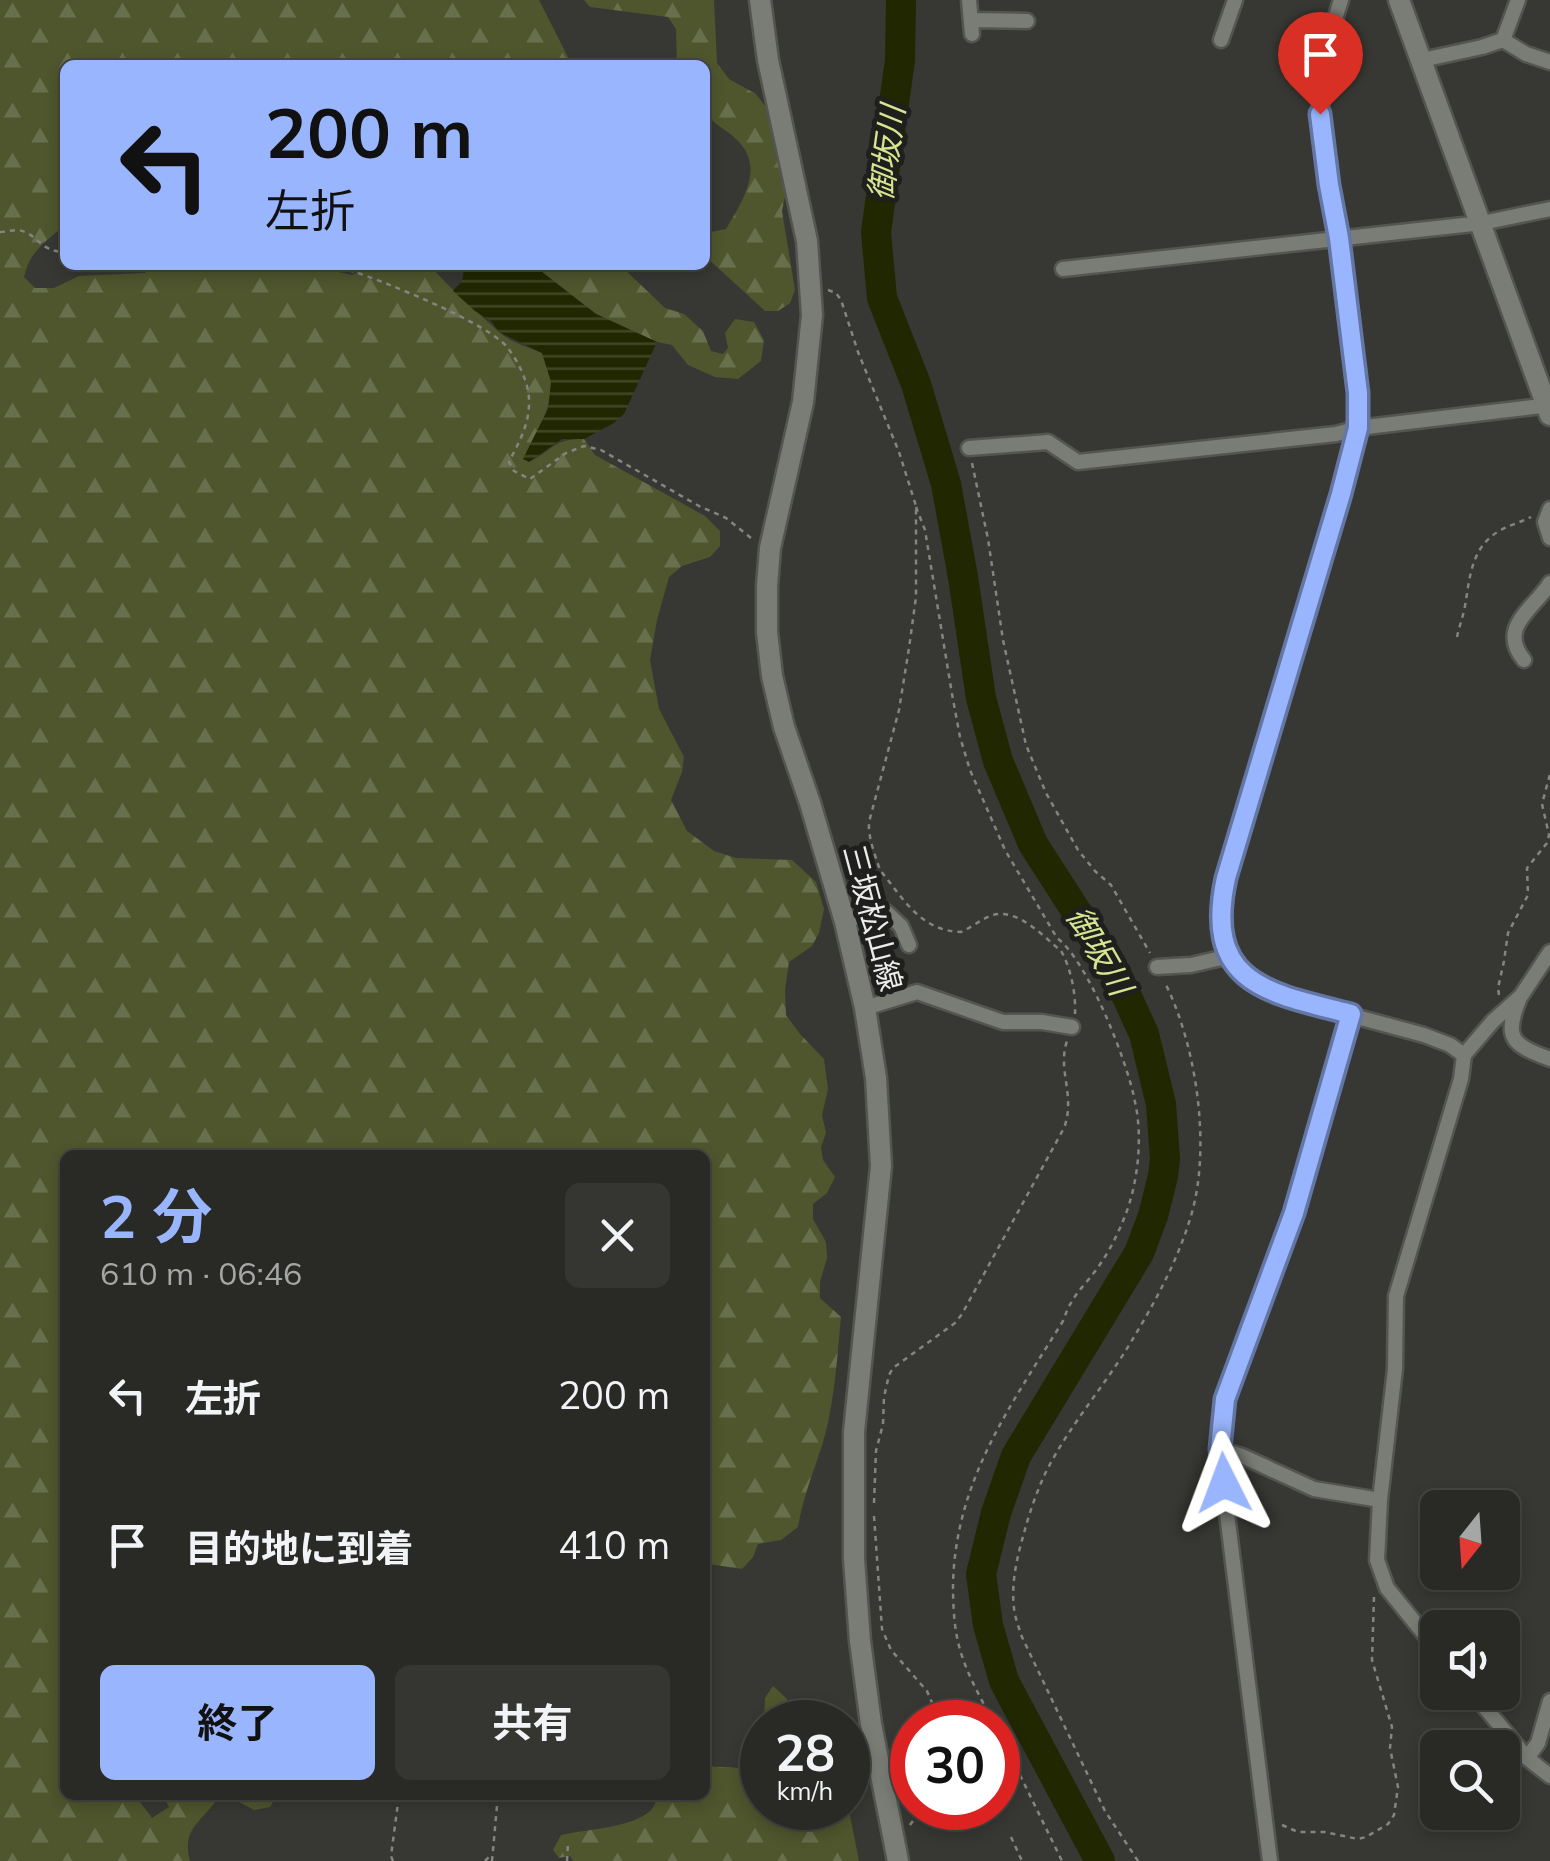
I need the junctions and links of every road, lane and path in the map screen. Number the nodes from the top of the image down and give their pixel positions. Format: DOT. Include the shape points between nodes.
graph roads {
  1 [pos="760,0"];
  2 [pos="969,0"];
  3 [pos="1234,0"];
  4 [pos="1341,0"];
  5 [pos="1400,0"];
  6 [pos="1518,0"];
  7 [pos="1027,20"];
  8 [pos="1221,40"];
  9 [pos="1503,40"];
  10 [pos="1422,60"];
  11 [pos="1550,62"];
  12 [pos="1550,209"];
  13 [pos="1482,223"];
  14 [pos="0,232"];
  15 [pos="1339,238"];
  16 [pos="60,252"];
  17 [pos="1064,269"];
  18 [pos="352,270"];
  19 [pos="1549,408"];
  20 [pos="1358,428"];
  21 [pos="970,448"];
  22 [pos="916,506"];
  23 [pos="1549,511"];
  24 [pos="1550,538"];
  25 [pos="770,548"];
  26 [pos="1550,583"];
  27 [pos="1457,638"];
  28 [pos="1524,660"];
  29 [pos="1550,774"];
  30 [pos="845,922"];
  31 [pos="909,945"];
  32 [pos="1550,952"];
  33 [pos="1230,956"];
  34 [pos="1157,967"];
  35 [pos="1521,996"];
  36 [pos="865,1008"];
  37 [pos="1505,1009"];
  38 [pos="1351,1014"];
  39 [pos="1072,1027"];
  40 [pos="1464,1055"];
  41 [pos="1550,1059"];
  42 [pos="1220,1449"];
  43 [pos="1380,1500"];
  44 [pos="1383,1580"];
  45 [pos="1420,1629"];
  46 [pos="983,1700"];
  47 [pos="1550,1700"];
  48 [pos="1487,1710"];
  49 [pos="1528,1758"];
  50 [pos="1020,1775"];
  51 [pos="1550,1776"];
  52 [pos="398,1800"];
  53 [pos="497,1800"];
  54 [pos="1266,1826"];
  55 [pos="1011,1837"];
  56 [pos="568,1843"];
  57 [pos="492,1854"];
  58 [pos="393,1861"];
  59 [pos="485,1861"];
  60 [pos="492,1861"];
  61 [pos="567,1861"];
  62 [pos="898,1861"];
  63 [pos="1022,1861"];
  64 [pos="1062,1861"];
  65 [pos="1138,1861"];
  66 [pos="1270,1861"];
  1 -- 25 [label="main road, 三坂松山線" via="812,287 802,402"];
  2 -- 7 [label="street" via="971,27"];
  3 -- 8 [label="street"];
  4 -- 15 [label="street" via="1323,70 1320,114"];
  5 -- 10 [label="main road"];
  6 -- 9 [label="street"];
  9 -- 10 [label="street"];
  9 -- 11 [label="street"];
  10 -- 13 [label="main road"];
  12 -- 13 [label="street"];
  13 -- 15 [label="street"];
  13 -- 19 [label="main road"];
  14 -- 16 [label="path" via="20,230"];
  15 -- 17 [label="street"];
  15 -- 20 [label="street"];
  18 -- 25 [label="path" via="443,308 506,345 525,378 530,404 508,462 514,472 530,479 566,453 584,446 600,450"];
  19 -- 20 [label="street"];
  20 -- 21 [label="street" via="1078,462 1048,442"];
  20 -- 33 [label="street" via="1226,878 1220,924"];
  21 -- 34 [label="path" via="1026,745 1078,850 1111,885"];
  22 -- 46 [label="path" via="970,770 1005,850 1103,1010 1138,1123 1132,1192 1117,1236 1071,1300 990,1440 960,1522 955,1622"];
  23 -- 24 [label="street"];
  23 -- 27 [label="path" via="1501,530 1475,557"];
  25 -- 30 [label="main road, 三坂松山線" via="772,676"];
  26 -- 28 [label="street" via="1518,622 1514,639"];
  29 -- 37 [label="path" via="1542,804 1547,844 1527,868 1528,895 1508,932 1498,988"];
  30 -- 31 [label="street" via="886,912"];
  30 -- 36 [label="main road, 三坂松山線"];
  32 -- 35 [label="street"];
  33 -- 34 [label="street"];
  33 -- 38 [label="street" via="1268,990"];
  34 -- 65 [label="path" via="1197,1089 1198,1186 1191,1218 1130,1343 1045,1475 1014,1580 1022,1638 1105,1811"];
  35 -- 37 [label="street"];
  35 -- 41 [label="street" via="1512,1017 1514,1039"];
  36 -- 39 [label="street" via="917,992 1003,1022"];
  36 -- 62 [label="main road, 三坂松山線" via="881,1166 856,1413 854,1559 871,1724"];
  37 -- 40 [label="street"];
  38 -- 40 [label="street" via="1424,1035"];
  38 -- 42 [label="street" via="1294,1213 1225,1399"];
  40 -- 43 [label="street" via="1396,1296"];
  42 -- 43 [label="street" via="1314,1489"];
  42 -- 54 [label="street"];
  43 -- 44 [label="street" via="1377,1560"];
  44 -- 45 [label="street"];
  44 -- 54 [label="path" via="1374,1593 1372,1660 1392,1727 1394,1815 1358,1838"];
  47 -- 49 [label="street"];
  48 -- 49 [label="street"];
  49 -- 51 [label="street"];
  50 -- 64 [label="path"];
  52 -- 58 [label="path"];
  53 -- 57 [label="path"];
  54 -- 66 [label="street"];
  55 -- 63 [label="path"];
  56 -- 61 [label="path"];
  57 -- 59 [label="path"];
  57 -- 60 [label="path"];
}
